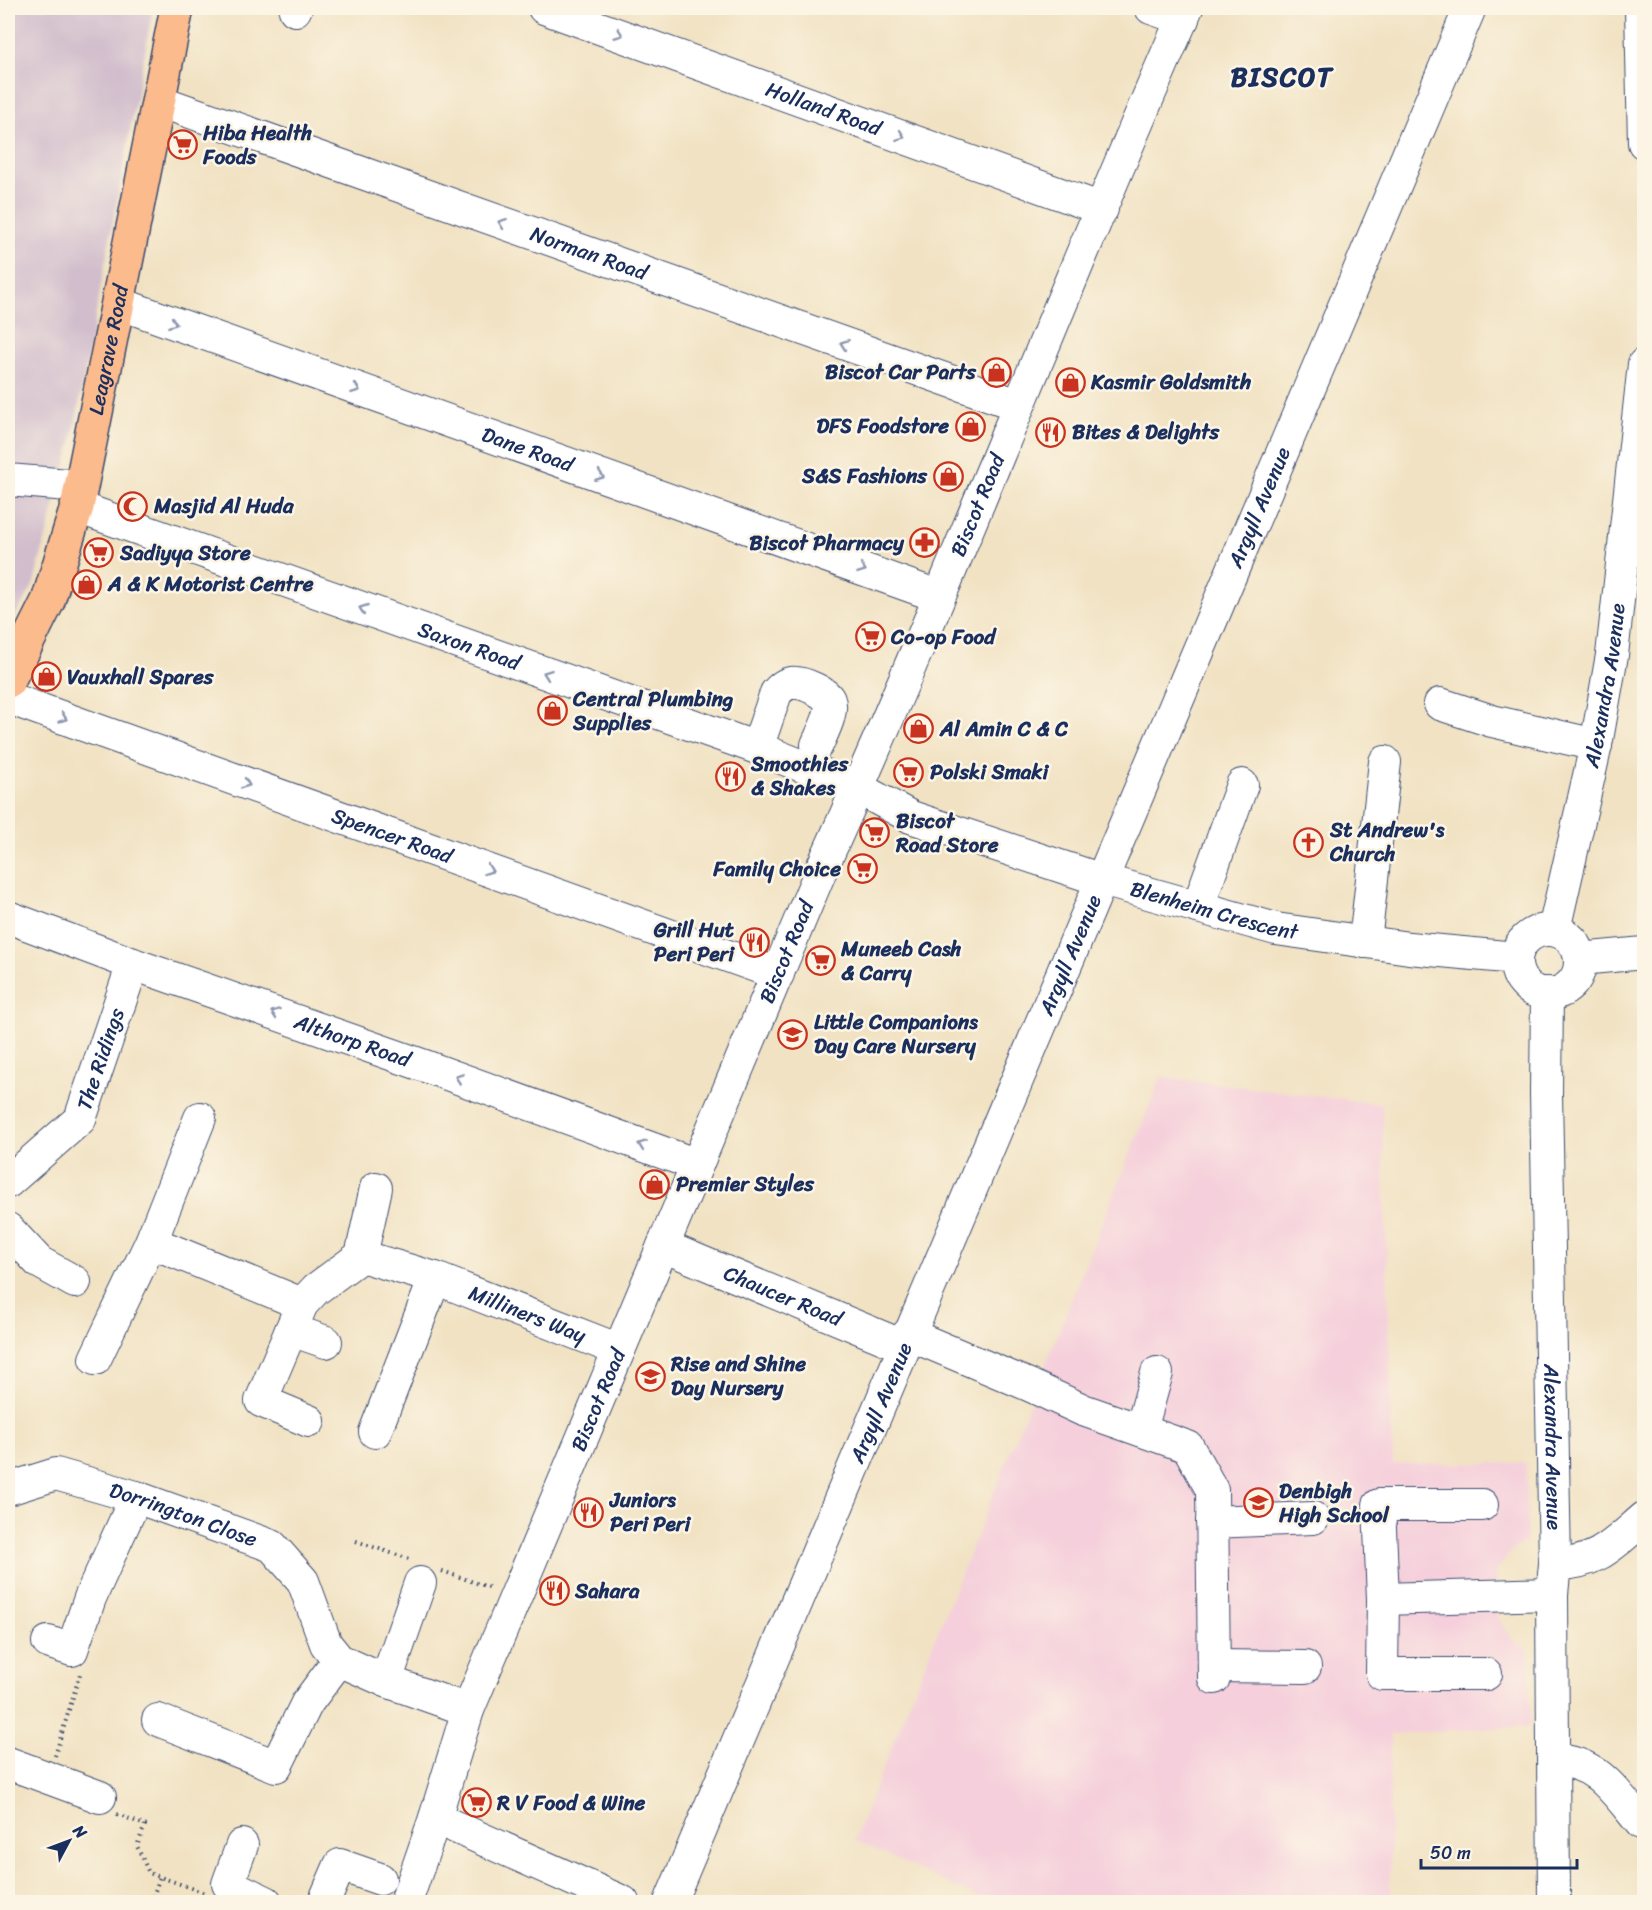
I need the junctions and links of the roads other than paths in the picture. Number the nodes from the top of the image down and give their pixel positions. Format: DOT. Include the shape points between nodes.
graph roads {
  1 [pos="177,8"];
  2 [pos="550,8"];
  3 [pos="1151,8"];
  4 [pos="1470,8"];
  5 [pos="1641,8"];
  6 [pos="1185,13"];
  7 [pos="159,101"];
  8 [pos="1644,143"];
  9 [pos="1102,208"];
  10 [pos="118,303"];
  11 [pos="1644,364"];
  12 [pos="1018,405"];
  13 [pos="8,480"];
  14 [pos="79,497"];
  15 [pos="938,596"];
  16 [pos="8,681"];
  17 [pos="8,698"];
  18 [pos="1440,704"];
  19 [pos="817,745"];
  20 [pos="1596,745"];
  21 [pos="757,748"];
  22 [pos="1385,762"];
  23 [pos="1242,785"];
  24 [pos="858,788"];
  25 [pos="1101,880"];
  26 [pos="1198,907"];
  27 [pos="8,917"];
  28 [pos="1554,930"];
  29 [pos="1365,942"];
  30 [pos="1644,953"];
  31 [pos="1516,958"];
  32 [pos="1580,959"];
  33 [pos="133,964"];
  34 [pos="778,974"];
  35 [pos="1547,993"];
  36 [pos="200,1118"];
  37 [pos="697,1165"];
  38 [pos="13,1170"];
  39 [pos="376,1188"];
  40 [pos="8,1229"];
  41 [pos="151,1242"];
  42 [pos="663,1246"];
  43 [pos="362,1256"];
  44 [pos="435,1278"];
  45 [pos="75,1282"];
  46 [pos="296,1317"];
  47 [pos="906,1340"];
  48 [pos="326,1342"];
  49 [pos="619,1350"];
  50 [pos="95,1359"];
  51 [pos="1157,1373"];
  52 [pos="309,1421"];
  53 [pos="1141,1430"];
  54 [pos="375,1432"];
  55 [pos="8,1489"];
  56 [pos="136,1497"];
  57 [pos="1482,1505"];
  58 [pos="1313,1518"];
  59 [pos="1644,1518"];
  60 [pos="1212,1522"];
  61 [pos="1554,1579"];
  62 [pos="420,1583"];
  63 [pos="1383,1599"];
  64 [pos="60,1646"];
  65 [pos="339,1660"];
  66 [pos="1305,1667"];
  67 [pos="1486,1674"];
  68 [pos="386,1681"];
  69 [pos="468,1710"];
  70 [pos="158,1720"];
  71 [pos="1554,1760"];
  72 [pos="8,1763"];
  73 [pos="107,1805"];
  74 [pos="435,1818"];
  75 [pos="1641,1823"];
  76 [pos="242,1845"];
  77 [pos="380,1879"];
  78 [pos="267,1902"];
  79 [pos="324,1902"];
  80 [pos="406,1902"];
  81 [pos="623,1902"];
  82 [pos="670,1902"];
  83 [pos="1554,1902"];
  1 -- 7 [label="main road, Leagrave Road"];
  2 -- 9 [label="street, Holland Road, one-way"];
  3 -- 6 [label="street"];
  4 -- 25 [label="street, Argyll Avenue"];
  5 -- 8 [label="street"];
  6 -- 9 [label="street, Biscot Road"];
  7 -- 10 [label="main road, Leagrave Road"];
  12 -- 7 [label="street, Norman Road, one-way"];
  9 -- 12 [label="street, Biscot Road"];
  10 -- 14 [label="main road, Leagrave Road"];
  10 -- 15 [label="street, Dane Road, one-way"];
  11 -- 20 [label="street, Alexandra Avenue" via="1612,655"];
  12 -- 15 [label="street, Biscot Road"];
  13 -- 14 [label="street, Saxon Road"];
  14 -- 16 [label="main road, Leagrave Road" via="48,601"];
  21 -- 14 [label="street, Saxon Road, one-way"];
  15 -- 24 [label="street, Biscot Road"];
  17 -- 34 [label="street, Spencer Road, one-way"];
  18 -- 20 [label="street" via="1492,721"];
  19 -- 21 [label="street" via="830,700 825,694 797,683 780,687 776,693"];
  20 -- 28 [label="street, Alexandra Avenue"];
  21 -- 24 [label="street, Saxon Road"];
  22 -- 29 [label="street"];
  23 -- 26 [label="street"];
  24 -- 25 [label="street, Blenheim Crescent" via="911,817"];
  24 -- 34 [label="street, Biscot Road"];
  25 -- 26 [label="street, Blenheim Crescent"];
  25 -- 47 [label="street, Argyll Avenue"];
  26 -- 29 [label="street, Blenheim Crescent" via="1276,929"];
  27 -- 33 [label="street, Althorp Road"];
  28 -- 31 [label="street" via="1534,933 1525,939"];
  28 -- 32 [label="street" via="1572,940"];
  29 -- 31 [label="street, Blenheim Crescent"];
  30 -- 32 [label="street"];
  31 -- 35 [label="street" via="1521,978 1528,986"];
  32 -- 35 [label="street" via="1574,980 1558,992"];
  37 -- 33 [label="street, Althorp Road, one-way"];
  33 -- 38 [label="street, The Ridings" via="80,1119"];
  34 -- 37 [label="street, Biscot Road"];
  35 -- 61 [label="street, Alexandra Avenue"];
  36 -- 41 [label="street"];
  37 -- 42 [label="street, Biscot Road"];
  39 -- 43 [label="street"];
  40 -- 45 [label="street" via="39,1262"];
  41 -- 46 [label="street"];
  41 -- 50 [label="street"];
  42 -- 47 [label="street, Chaucer Road"];
  42 -- 49 [label="street, Biscot Road"];
  43 -- 44 [label="street, Milliners Way"];
  43 -- 46 [label="street" via="316,1289"];
  44 -- 49 [label="street, Milliners Way"];
  44 -- 54 [label="street"];
  46 -- 48 [label="street"];
  46 -- 52 [label="street" via="261,1401"];
  47 -- 53 [label="street, Chaucer Road"];
  47 -- 82 [label="street, Argyll Avenue"];
  49 -- 69 [label="street, Biscot Road"];
  51 -- 53 [label="street"];
  53 -- 60 [label="street, Chaucer Road" via="1188,1448 1212,1490"];
  55 -- 56 [label="street, Dorrington Close" via="57,1474"];
  56 -- 64 [label="street" via="90,1598"];
  56 -- 65 [label="street, Dorrington Close" via="272,1546 303,1581 326,1644"];
  57 -- 63 [label="street" via="1379,1505"];
  58 -- 60 [label="street"];
  59 -- 61 [label="street" via="1611,1546 1590,1560 1569,1565"];
  60 -- 66 [label="street, Chaucer Road" via="1214,1672"];
  61 -- 63 [label="street"];
  61 -- 71 [label="street, Alexandra Avenue"];
  62 -- 68 [label="street"];
  63 -- 67 [label="street" via="1382,1674"];
  65 -- 68 [label="street"];
  65 -- 70 [label="street" via="307,1702 276,1766"];
  68 -- 69 [label="street"];
  69 -- 74 [label="street, Biscot Road"];
  71 -- 75 [label="street" via="1570,1760 1602,1777"];
  71 -- 83 [label="street, Alexandra Avenue"];
  72 -- 73 [label="street"];
  74 -- 80 [label="street, Biscot Road"];
  74 -- 81 [label="street"];
  76 -- 78 [label="street" via="228,1884"];
  77 -- 79 [label="street" via="340,1865"];
}
